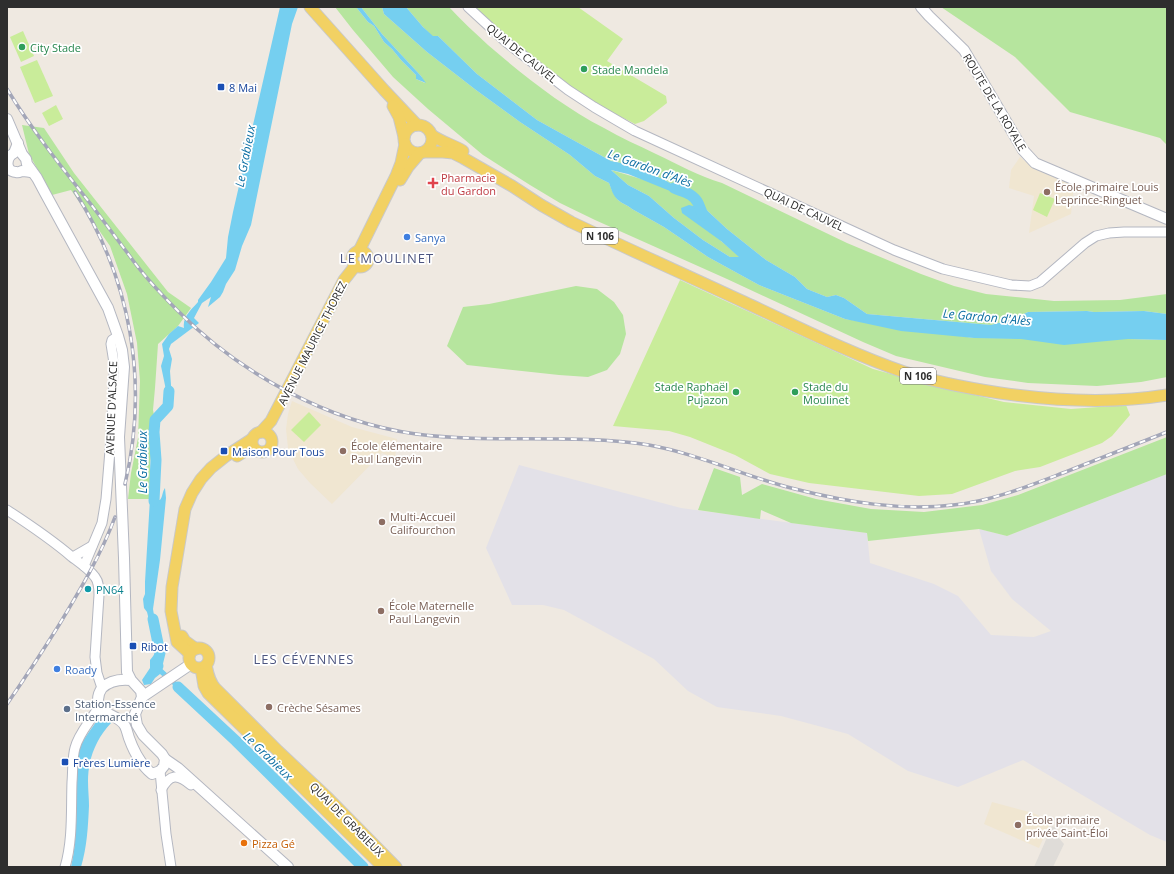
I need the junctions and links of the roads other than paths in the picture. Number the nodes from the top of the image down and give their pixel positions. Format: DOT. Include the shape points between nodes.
graph roads {
  1 [pos="310,7"];
  2 [pos="468,7"];
  3 [pos="921,7"];
  4 [pos="384,90"];
  5 [pos="7,119"];
  6 [pos="417,125"];
  7 [pos="433,136"];
  8 [pos="405,140"];
  9 [pos="423,153"];
  10 [pos="18,154"];
  11 [pos="27,169"];
  12 [pos="497,177"];
  13 [pos="1167,219"];
  14 [pos="1167,232"];
  15 [pos="362,252"];
  16 [pos="118,336"];
  17 [pos="1167,395"];
  18 [pos="265,433"];
  19 [pos="254,445"];
  20 [pos="7,510"];
  21 [pos="92,546"];
  22 [pos="72,557"];
  23 [pos="84,566"];
  24 [pos="195,661"];
  25 [pos="127,677"];
  26 [pos="106,686"];
  27 [pos="142,694"];
  28 [pos="97,711"];
  29 [pos="160,768"];
  30 [pos="161,788"];
  31 [pos="217,803"];
  32 [pos="65,867"];
  33 [pos="171,867"];
  34 [pos="288,867"];
  35 [pos="383,867"];
  36 [pos="396,867"];
  1 -- 4 [label="main road"];
  2 -- 14 [label="street, QUAI DE CAUVEL" via="511,46 568,90 635,131 894,250 943,269 1030,286 1040,282 1096,236 1124,232"];
  3 -- 13 [label="main road, ROUTE DE LA ROYALE" via="964,50 1023,150 1035,163"];
  4 -- 6 [label="main road"];
  4 -- 8 [label="main road" via="399,117"];
  5 -- 10 [label="main road" via="18,144"];
  6 -- 7 [label="main road" via="427,127"];
  6 -- 8 [label="main road" via="408,129"];
  7 -- 9 [label="main road" via="432,145"];
  7 -- 12 [label="main road, N 106" via="468,155"];
  8 -- 9 [label="main road" via="407,148 411,151"];
  8 -- 15 [label="main road" via="401,163"];
  9 -- 12 [label="main road, N 106" via="453,153"];
  9 -- 15 [label="main road" via="400,179"];
  10 -- 11 [label="main road" via="26,159"];
  10 -- 11 [label="main road" via="12,154 8,159 8,167 16,172"];
  11 -- 16 [label="main road" via="37,178 58,216 108,308"];
  12 -- 17 [label="main road, N 106" via="571,222 828,341 903,372 971,389 1034,398 1088,401 1143,399"];
  15 -- 18 [label="main road, AVENUE MAURICE THOREZ" via="354,252 354,266 344,280"];
  16 -- 21 [label="street, AVENUE D'ALSACE" via="110,344 114,380 106,499 102,523"];
  16 -- 25 [label="main road" via="124,367 119,437"];
  18 -- 19 [label="main road" via="255,435"];
  18 -- 19 [label="main road" via="272,439 270,448 262,452"];
  19 -- 24 [label="main road, QUAI DE GRABIEUX" via="226,456 211,468 192,493 186,509 172,587 171,611 177,642"];
  20 -- 22 [label="street" via="33,526"];
  21 -- 22 [label="street"];
  21 -- 23 [label="street, AVENUE D'ALSACE"];
  22 -- 23 [label="street"];
  23 -- 26 [label="street" via="96,578 98,585 95,657 97,673"];
  24 -- 27 [label="main road"];
  24 -- 35 [label="main road, QUAI DE GRABIEUX" via="208,693"];
  24 -- 36 [label="main road, QUAI DE GRABIEUX" via="208,675 215,688"];
  25 -- 26 [label="main road"];
  25 -- 27 [label="main road"];
  26 -- 28 [label="main road" via="99,694"];
  27 -- 29 [label="main road" via="135,714 137,725 162,754"];
  28 -- 29 [label="main road" via="119,720 125,726 144,767"];
  28 -- 32 [label="street" via="80,735 75,748 70,839"];
  29 -- 30 [label="street"];
  29 -- 31 [label="main road" via="178,768"];
  30 -- 31 [label="street" via="170,778 178,777 184,779 205,798"];
  30 -- 33 [label="street"];
  31 -- 34 [label="main road"];
}
